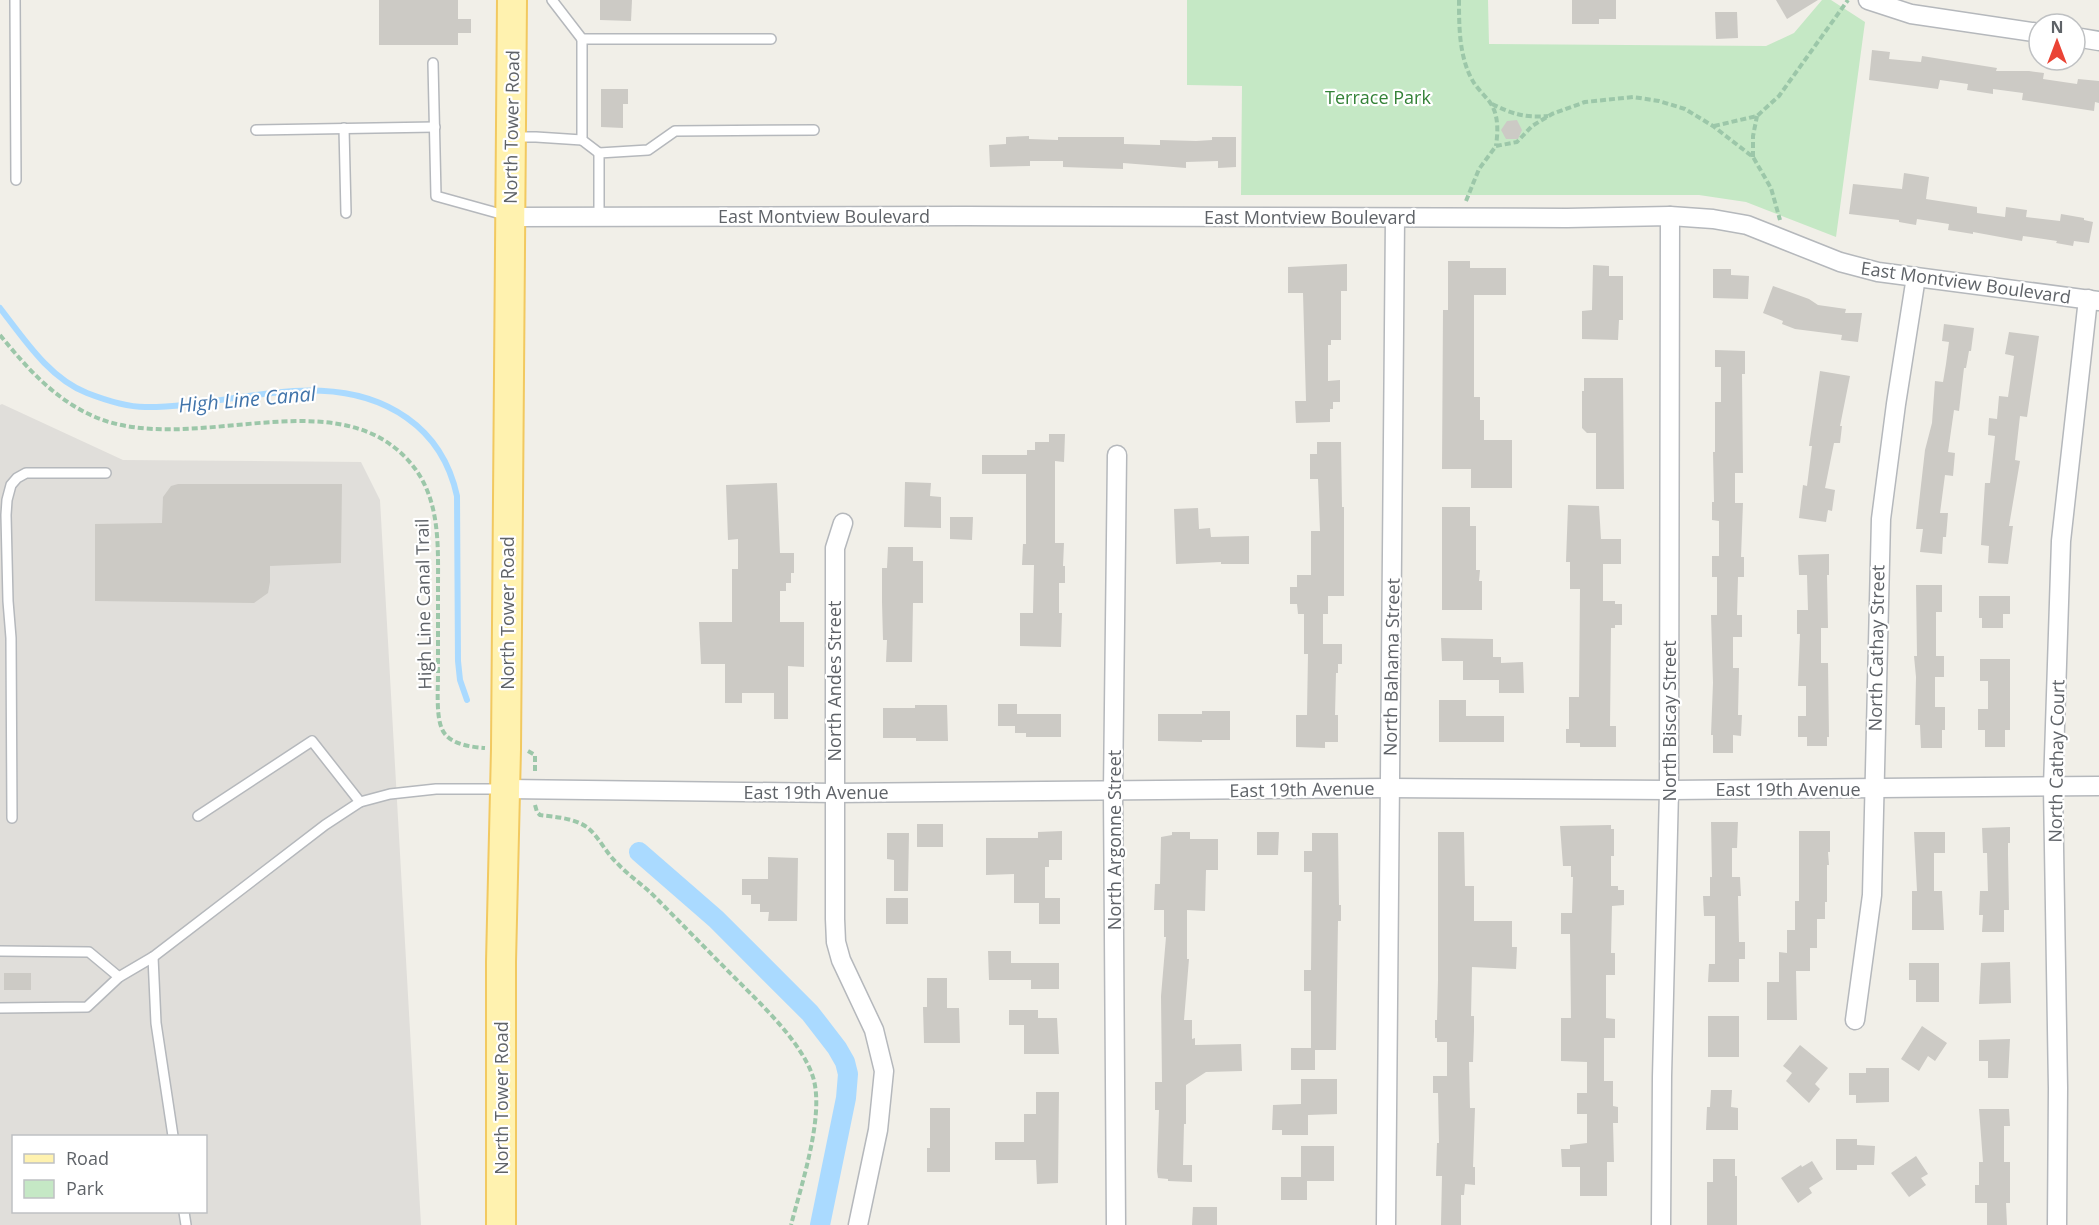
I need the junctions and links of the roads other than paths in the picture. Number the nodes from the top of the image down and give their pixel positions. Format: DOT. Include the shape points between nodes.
graph roads {
  1 [pos="15,0"];
  2 [pos="512,0"];
  3 [pos="552,0"];
  4 [pos="1868,0"];
  5 [pos="2027,31"];
  6 [pos="582,39"];
  7 [pos="771,39"];
  8 [pos="434,63"];
  9 [pos="435,127"];
  10 [pos="344,128"];
  11 [pos="256,130"];
  12 [pos="814,130"];
  13 [pos="511,137"];
  14 [pos="582,140"];
  15 [pos="599,153"];
  16 [pos="16,180"];
  17 [pos="346,213"];
  18 [pos="599,216"];
  19 [pos="1670,216"];
  20 [pos="510,217"];
  21 [pos="1395,218"];
  22 [pos="1916,277"];
  23 [pos="2094,300"];
  24 [pos="1117,455"];
  25 [pos="106,473"];
  26 [pos="843,523"];
  27 [pos="2099,786"];
  28 [pos="2054,787"];
  29 [pos="1390,788"];
  30 [pos="1873,788"];
  31 [pos="506,789"];
  32 [pos="1669,790"];
  33 [pos="1113,791"];
  34 [pos="834,793"];
  35 [pos="360,802"];
  36 [pos="198,816"];
  37 [pos="12,818"];
  38 [pos="0,951"];
  39 [pos="153,957"];
  40 [pos="119,977"];
  41 [pos="0,1008"];
  42 [pos="1855,1020"];
  43 [pos="173,1135"];
  44 [pos="501,1225"];
  45 [pos="858,1225"];
  46 [pos="1116,1225"];
  47 [pos="1386,1225"];
  48 [pos="1660,1225"];
  49 [pos="2057,1225"];
  1 -- 16 [label="lane"];
  2 -- 13 [label="main road, North Tower Road"];
  3 -- 6 [label="lane"];
  4 -- 5 [label="street" via="1911,14"];
  6 -- 7 [label="lane"];
  6 -- 14 [label="lane"];
  8 -- 9 [label="lane"];
  9 -- 10 [label="lane"];
  9 -- 20 [label="lane" via="436,196"];
  10 -- 11 [label="lane"];
  10 -- 17 [label="lane"];
  12 -- 15 [label="lane" via="675,131 648,150"];
  13 -- 14 [label="lane"];
  13 -- 20 [label="main road, North Tower Road"];
  14 -- 15 [label="lane"];
  15 -- 18 [label="lane"];
  18 -- 20 [label="street, East Montview Boulevard"];
  18 -- 21 [label="street, East Montview Boulevard"];
  19 -- 21 [label="street, East Montview Boulevard"];
  19 -- 22 [label="street, East Montview Boulevard" via="1729,221 1859,268"];
  19 -- 32 [label="street, North Biscay Street"];
  20 -- 31 [label="main road, North Tower Road"];
  21 -- 29 [label="street, North Bahama Street"];
  22 -- 23 [label="street, East Montview Boulevard"];
  22 -- 30 [label="street, North Cathay Street" via="1881,519"];
  23 -- 28 [label="street, North Cathay Court" via="2061,542"];
  24 -- 33 [label="street, North Argonne Street"];
  25 -- 37 [label="lane" via="27,473 11,485 6,550 11,638"];
  26 -- 34 [label="street, North Andes Street" via="835,548"];
  27 -- 28 [label="street, East 19th Avenue"];
  28 -- 30 [label="street, East 19th Avenue"];
  28 -- 49 [label="street, North Cathay Court"];
  29 -- 32 [label="street, East 19th Avenue"];
  29 -- 33 [label="street, East 19th Avenue"];
  29 -- 47 [label="street, North Bahama Street"];
  30 -- 32 [label="street, East 19th Avenue"];
  30 -- 42 [label="street, North Cathay Street" via="1872,895"];
  31 -- 34 [label="street, East 19th Avenue"];
  31 -- 35 [label="lane" via="436,789"];
  31 -- 44 [label="main road, North Tower Road" via="501,962"];
  32 -- 48 [label="street, North Biscay Street"];
  33 -- 34 [label="street, East 19th Avenue"];
  33 -- 46 [label="street, North Argonne Street"];
  34 -- 45 [label="street, North Andes Street" via="836,942 874,1030 884,1071 878,1131"];
  35 -- 36 [label="lane" via="312,741"];
  35 -- 39 [label="lane"];
  38 -- 40 [label="lane" via="89,952"];
  39 -- 40 [label="lane"];
  39 -- 43 [label="lane" via="156,1023"];
  40 -- 41 [label="lane" via="87,1007"];
}
